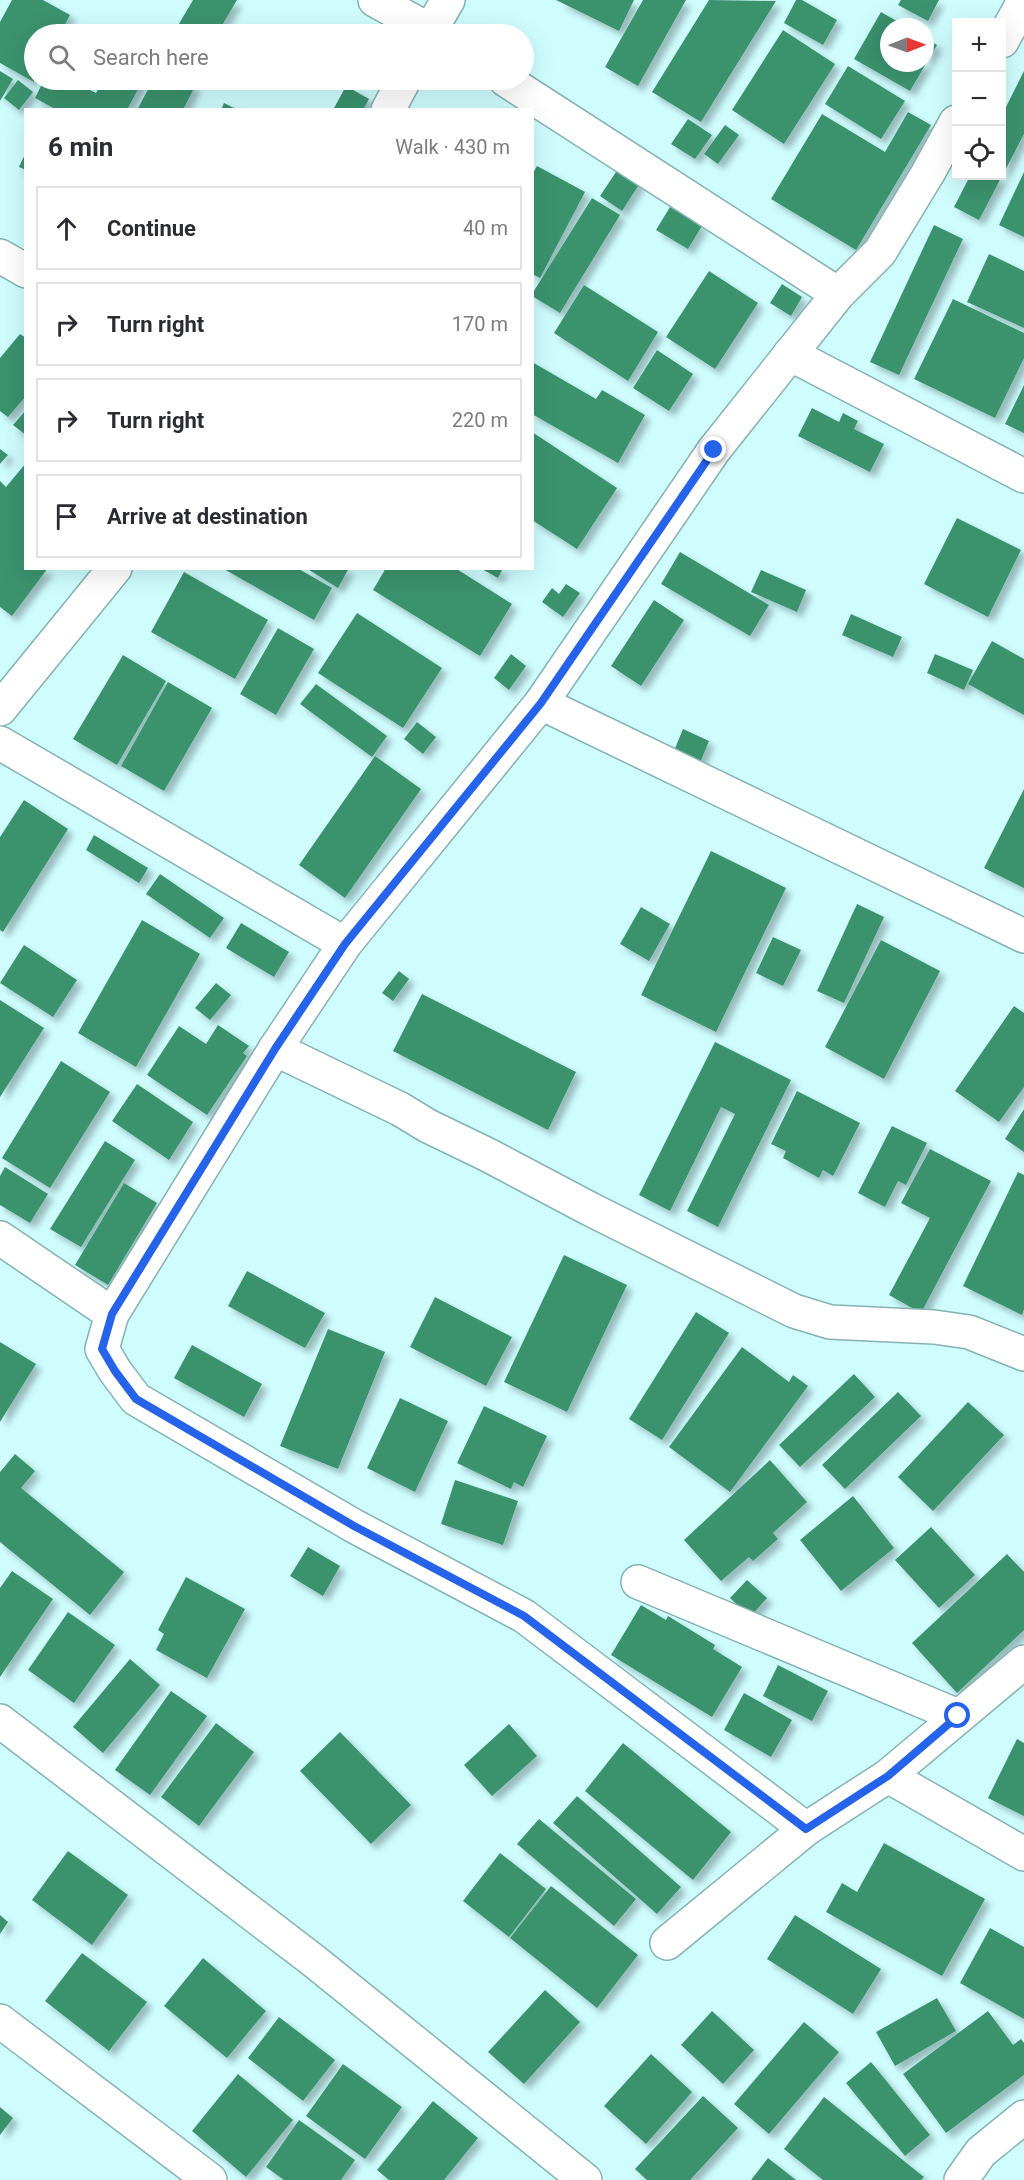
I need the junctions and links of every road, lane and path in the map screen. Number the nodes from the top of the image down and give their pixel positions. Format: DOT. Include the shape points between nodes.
graph roads {
  1 [pos="375,0"];
  2 [pos="448,0"];
  3 [pos="1024,1"];
  4 [pos="416,24"];
  5 [pos="436,24"];
  6 [pos="1006,34"];
  7 [pos="399,90"];
  8 [pos="522,90"];
  9 [pos="389,108"];
  10 [pos="955,126"];
  11 [pos="0,256"];
  12 [pos="24,270"];
  13 [pos="838,294"];
  14 [pos="790,354"];
  15 [pos="1024,476"];
  16 [pos="113,570"];
  17 [pos="541,703"];
  18 [pos="0,709"];
  19 [pos="0,743"];
  20 [pos="1024,936"];
  21 [pos="345,944"];
  22 [pos="275,1049"];
  23 [pos="0,1238"];
  24 [pos="112,1314"];
  25 [pos="1024,1354"];
  26 [pos="638,1582"];
  27 [pos="1024,1662"];
  28 [pos="958,1716"];
  29 [pos="0,1721"];
  30 [pos="888,1776"];
  31 [pos="806,1829"];
  32 [pos="1024,1854"];
  33 [pos="668,1944"];
  34 [pos="0,2021"];
  35 [pos="1024,2117"];
  36 [pos="210,2180"];
  37 [pos="585,2180"];
  38 [pos="961,2180"];
  1 -- 4 [label="street"];
  2 -- 5 [label="street"];
  3 -- 6 [label="street"];
  7 -- 9 [label="street"];
  8 -- 13 [label="street"];
  10 -- 13 [label="street" via="880,252"];
  11 -- 12 [label="street"];
  13 -- 14 [label="street"];
  14 -- 15 [label="street"];
  14 -- 17 [label="street" via="714,450"];
  16 -- 18 [label="street"];
  17 -- 20 [label="street"];
  17 -- 21 [label="street"];
  19 -- 21 [label="street"];
  21 -- 22 [label="street"];
  22 -- 24 [label="street"];
  22 -- 25 [label="street" via="794,1311 830,1322 969,1332"];
  23 -- 24 [label="street"];
  24 -- 31 [label="street" via="102,1349 136,1399 354,1526 524,1616"];
  26 -- 28 [label="street"];
  27 -- 28 [label="street"];
  28 -- 30 [label="street"];
  29 -- 37 [label="street" via="314,1961"];
  30 -- 31 [label="street"];
  30 -- 32 [label="street"];
  31 -- 33 [label="street"];
  34 -- 36 [label="street"];
  35 -- 38 [label="street" via="981,2152"];
}
